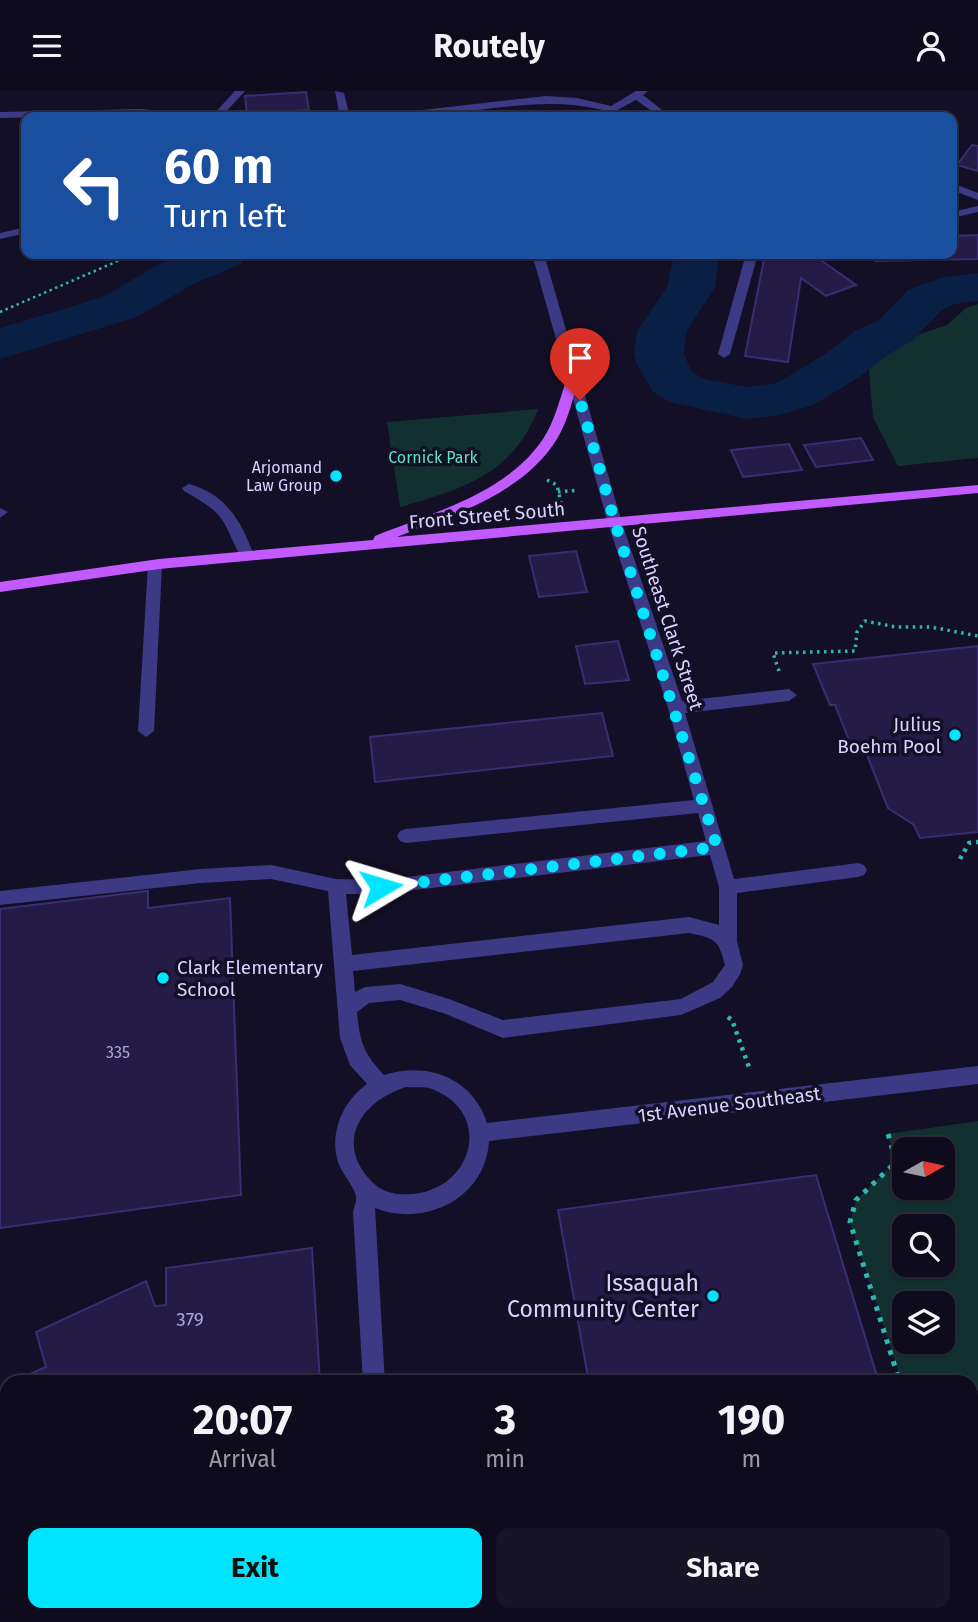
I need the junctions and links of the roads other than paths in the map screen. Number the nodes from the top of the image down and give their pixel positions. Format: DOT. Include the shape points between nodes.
graph roads {
  1 [pos="240,91"];
  2 [pos="339,93"];
  3 [pos="640,93"];
  4 [pos="534,95"];
  5 [pos="611,109"];
  6 [pos="79,112"];
  7 [pos="152,112"];
  8 [pos="221,112"];
  9 [pos="344,112"];
  10 [pos="420,112"];
  11 [pos="607,112"];
  12 [pos="661,112"];
  13 [pos="21,114"];
  14 [pos="0,115"];
  15 [pos="957,188"];
  16 [pos="978,197"];
  17 [pos="978,209"];
  18 [pos="957,214"];
  19 [pos="21,231"];
  20 [pos="0,236"];
  21 [pos="539,259"];
  22 [pos="751,259"];
  23 [pos="724,354"];
  24 [pos="573,378"];
  25 [pos="189,488"];
  26 [pos="978,489"];
  27 [pos="615,523"];
  28 [pos="367,545"];
  29 [pos="247,556"];
  30 [pos="155,565"];
  31 [pos="0,587"];
  32 [pos="789,695"];
  33 [pos="676,708"];
  34 [pos="146,731"];
  35 [pos="705,806"];
  36 [pos="406,836"];
  37 [pos="717,847"];
  38 [pos="858,870"];
  39 [pos="336,886"];
  40 [pos="729,887"];
  41 [pos="0,898"];
  42 [pos="728,941"];
  43 [pos="344,964"];
  44 [pos="349,1007"];
  45 [pos="978,1075"];
  46 [pos="381,1086"];
  47 [pos="480,1133"];
  48 [pos="367,1193"];
  49 [pos="373,1375"];
  1 -- 8 [label="street"];
  2 -- 9 [label="street"];
  3 -- 5 [label="street"];
  3 -- 12 [label="street"];
  4 -- 5 [label="street"];
  4 -- 10 [label="street"];
  5 -- 11 [label="street"];
  6 -- 7 [label="street"];
  13 -- 14 [label="street"];
  15 -- 16 [label="street"];
  17 -- 18 [label="street"];
  19 -- 20 [label="street"];
  21 -- 24 [label="street, Southeast Clark Street"];
  22 -- 23 [label="street"];
  24 -- 27 [label="street, Southeast Clark Street"];
  24 -- 28 [label="main road" via="550,439 525,469 485,493"];
  25 -- 29 [label="street" via="216,503 236,522"];
  26 -- 27 [label="main road, Front Street South"];
  27 -- 28 [label="main road, Front Street South"];
  27 -- 33 [label="street, Southeast Clark Street"];
  28 -- 29 [label="main road, Front Street South"];
  29 -- 30 [label="main road, Front Street South"];
  30 -- 31 [label="main road, Front Street South"];
  30 -- 34 [label="street"];
  32 -- 33 [label="street"];
  33 -- 35 [label="street, Southeast Clark Street"];
  35 -- 36 [label="street"];
  35 -- 37 [label="street, Southeast Clark Street"];
  37 -- 39 [label="street" via="381,887"];
  37 -- 40 [label="street, Southeast Clark Street"];
  38 -- 40 [label="street"];
  39 -- 41 [label="street" via="271,872"];
  39 -- 43 [label="street"];
  40 -- 42 [label="street, Southeast Clark Street"];
  42 -- 43 [label="street" via="718,932 689,925"];
  42 -- 44 [label="street, Southeast Clark Street" via="734,965 724,986 681,1007 503,1029 400,992 365,995"];
  43 -- 44 [label="street"];
  44 -- 46 [label="street" via="350,1038 357,1059"];
  45 -- 47 [label="street, 1st Avenue Southeast"];
  46 -- 47 [label="street" via="406,1078 432,1080 455,1091 473,1109"];
  46 -- 48 [label="street" via="360,1102 348,1123 343,1149 350,1173"];
  47 -- 48 [label="street" via="472,1170 445,1198 405,1206 391,1205"];
  48 -- 49 [label="street" via="363,1212"];
}
